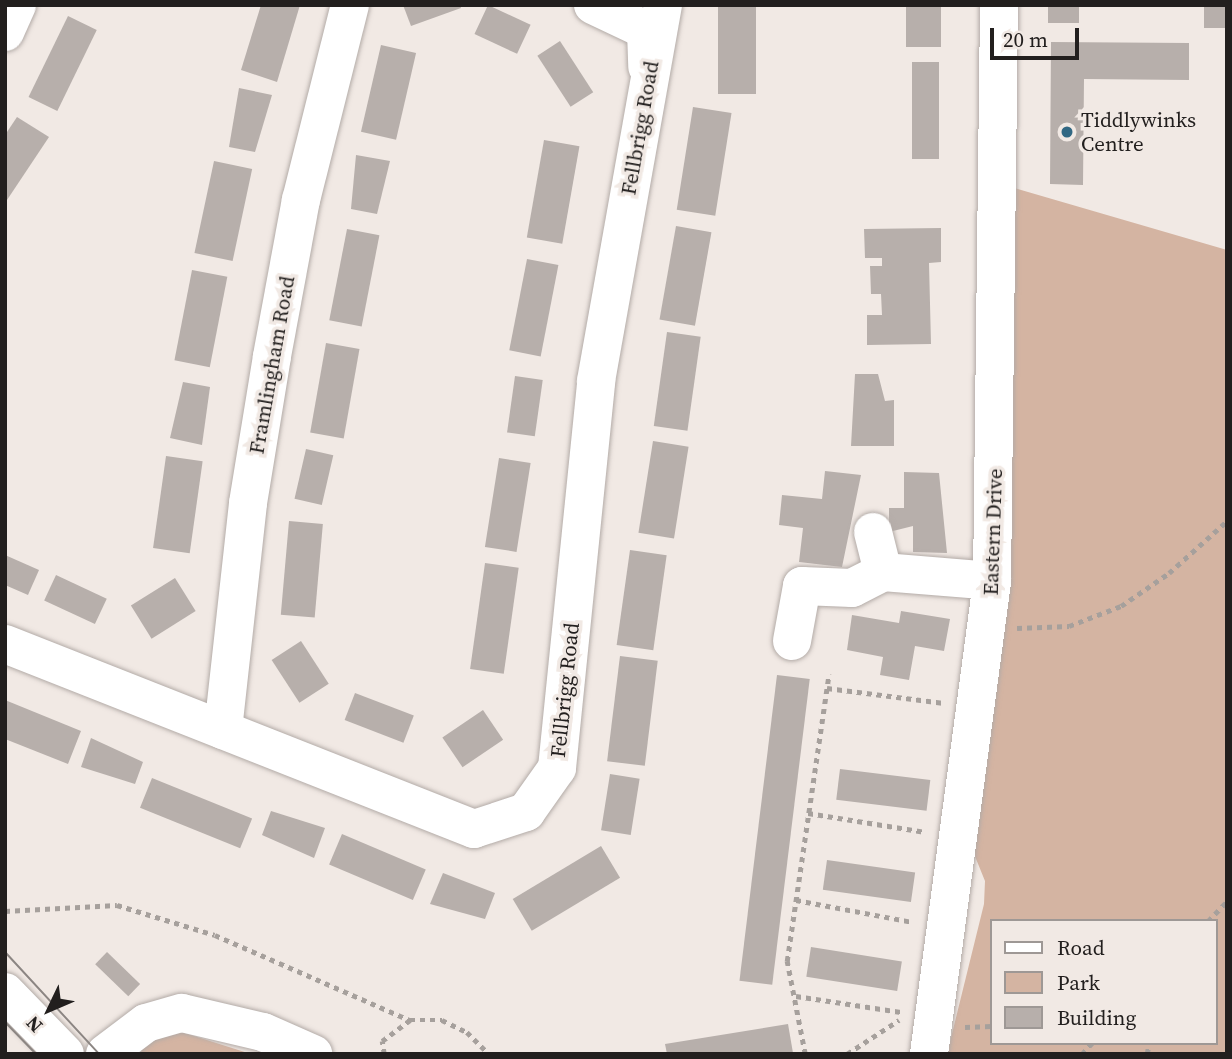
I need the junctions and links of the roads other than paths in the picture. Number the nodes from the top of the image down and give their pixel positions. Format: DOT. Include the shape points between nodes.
graph roads {
  1 [pos="17,5"];
  2 [pos="350,5"];
  3 [pos="593,5"];
  4 [pos="663,5"];
  5 [pos="999,5"];
  6 [pos="5,33"];
  7 [pos="648,83"];
  8 [pos="873,532"];
  9 [pos="884,572"];
  10 [pos="992,582"];
  11 [pos="792,640"];
  12 [pos="5,644"];
  13 [pos="223,730"];
  14 [pos="5,992"];
  15 [pos="65,1054"];
  16 [pos="105,1054"];
  17 [pos="313,1054"];
  18 [pos="929,1054"];
  1 -- 6 [label="street"];
  2 -- 13 [label="street, Framlingham Road" via="301,200 272,356 248,503"];
  3 -- 7 [label="street" via="646,30"];
  4 -- 7 [label="street, Fellbrigg Road"];
  5 -- 10 [label="street, Eastern Drive"];
  7 -- 13 [label="street, Fellbrigg Road" via="596,381 550,784 512,820 474,829"];
  8 -- 9 [label="street"];
  9 -- 10 [label="street"];
  9 -- 11 [label="street" via="852,588 802,586"];
  10 -- 18 [label="street, Eastern Drive"];
  12 -- 13 [label="street, Fellbrigg Road"];
  14 -- 15 [label="street"];
  16 -- 17 [label="street" via="146,1023 182,1013 263,1032"];
}
